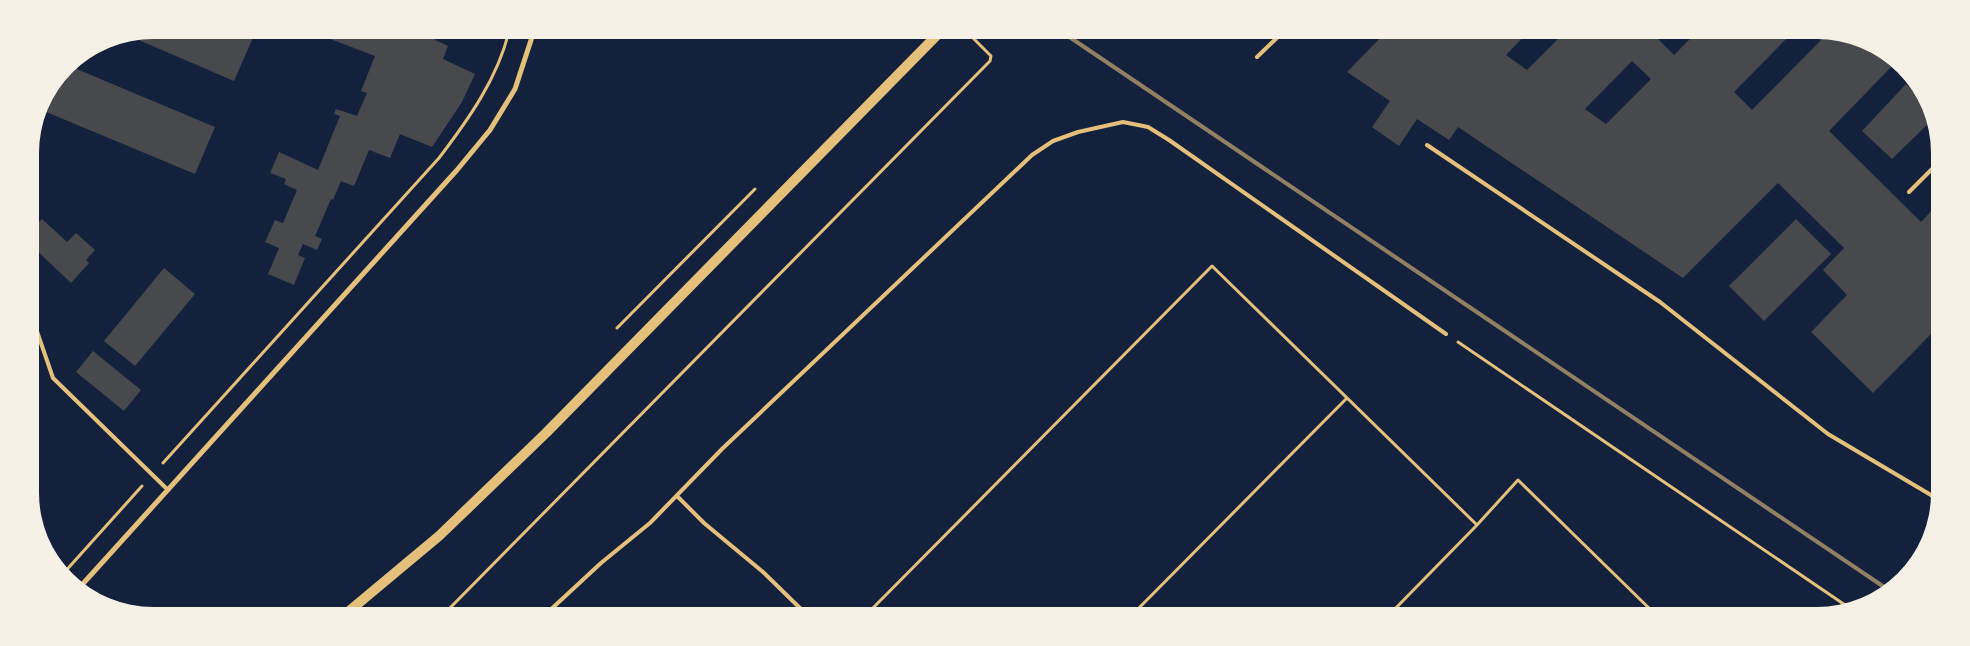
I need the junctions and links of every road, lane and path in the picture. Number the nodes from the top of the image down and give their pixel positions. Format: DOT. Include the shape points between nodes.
graph roads {
  1 [pos="507,39"];
  2 [pos="531,39"];
  3 [pos="933,39"];
  4 [pos="973,39"];
  5 [pos="1276,39"];
  6 [pos="1257,57"];
  7 [pos="1427,145"];
  8 [pos="1931,170"];
  9 [pos="1909,192"];
  10 [pos="1446,334"];
  11 [pos="39,336"];
  12 [pos="1347,398"];
  13 [pos="152,475"];
  14 [pos="168,490"];
  15 [pos="1931,495"];
  16 [pos="677,496"];
  17 [pos="1477,525"];
  18 [pos="67,569"];
  19 [pos="83,584"];
  20 [pos="1843,604"];
  21 [pos="354,607"];
  22 [pos="450,607"];
  23 [pos="553,607"];
  24 [pos="799,607"];
  25 [pos="874,607"];
  26 [pos="1140,607"];
  27 [pos="1397,607"];
  28 [pos="1646,607"];
  1 -- 13 [label="path" via="468,119 439,158"];
  2 -- 14 [label="street" via="514,89 490,130 423,209"];
  3 -- 21 [label="main road" via="513,466 439,536"];
  4 -- 22 [label="path" via="991,56 990,61"];
  5 -- 6 [label="lane"];
  7 -- 15 [label="lane" via="1660,302 1828,434"];
  8 -- 9 [label="lane"];
  10 -- 16 [label="lane" via="1169,140 1148,127 1123,122 1053,141 1032,155 722,449"];
  10 -- 20 [label="path"];
  11 -- 13 [label="lane" via="54,378"];
  12 -- 17 [label="path"];
  12 -- 25 [label="path" via="1212,266"];
  12 -- 26 [label="path"];
  13 -- 14 [label="lane"];
  13 -- 18 [label="path"];
  14 -- 19 [label="street"];
  16 -- 23 [label="lane"];
  16 -- 24 [label="lane"];
  17 -- 27 [label="path"];
  17 -- 28 [label="path" via="1518,480"];
}
